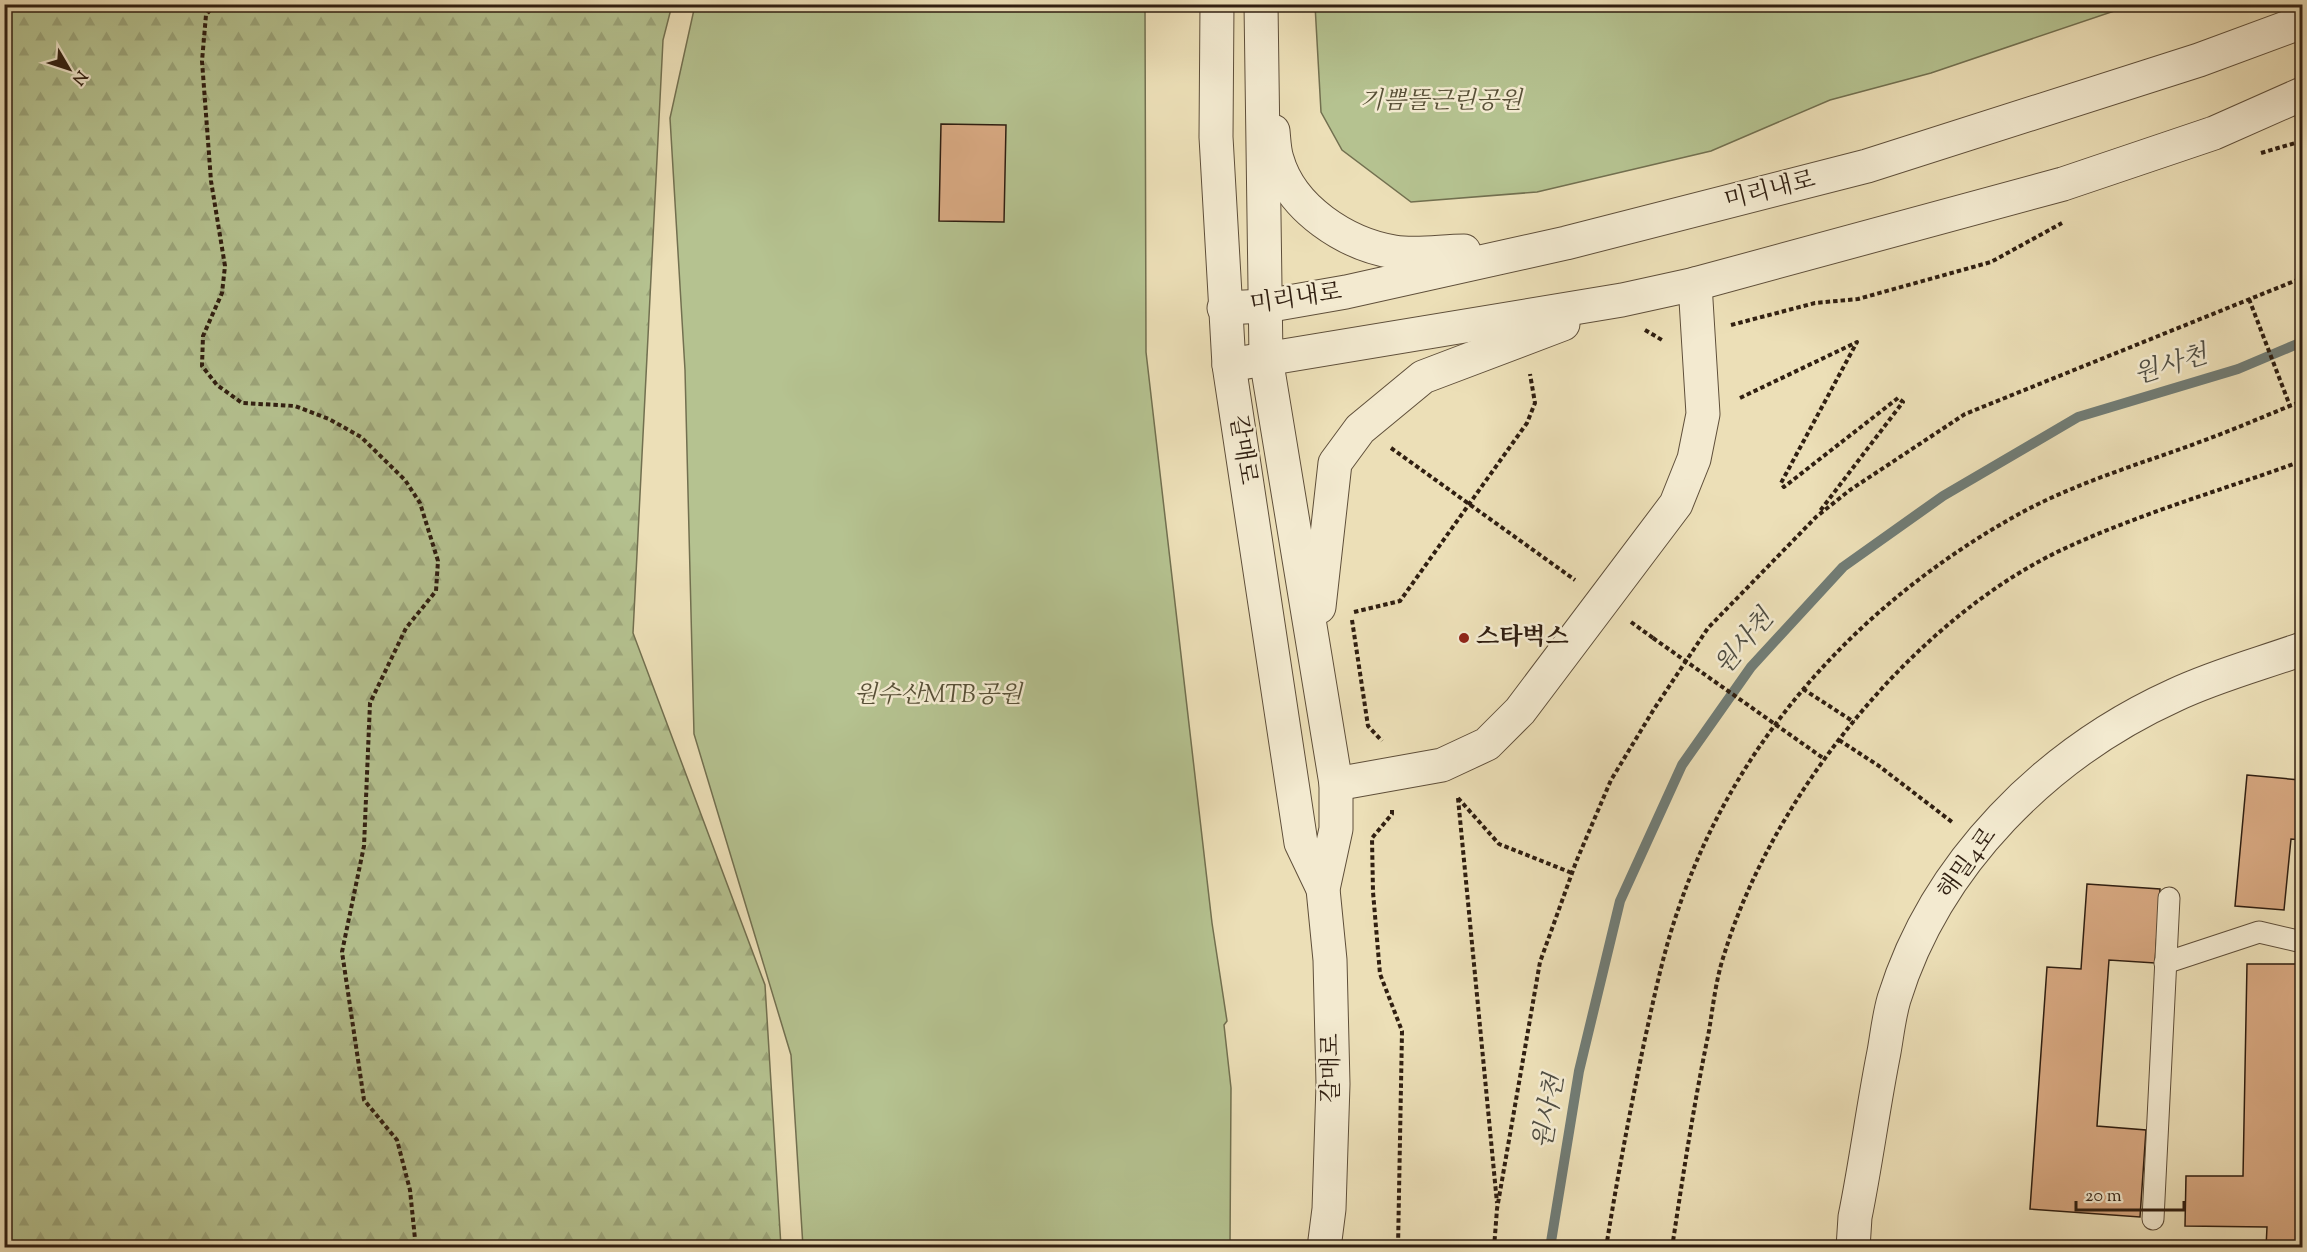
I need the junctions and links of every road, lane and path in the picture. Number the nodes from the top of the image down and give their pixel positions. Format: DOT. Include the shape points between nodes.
graph roads {
  1 [pos="215,4"];
  2 [pos="1217,4"];
  3 [pos="1261,4"];
  4 [pos="2302,22"];
  5 [pos="1260,40"];
  6 [pos="2302,94"];
  7 [pos="1566,243"];
  8 [pos="2302,278"];
  9 [pos="1695,284"];
  10 [pos="1629,298"];
  11 [pos="2249,299"];
  12 [pos="1265,306"];
  13 [pos="1224,308"];
  14 [pos="1266,358"];
  15 [pos="1229,365"];
  16 [pos="1530,371"];
  17 [pos="1740,398"];
  18 [pos="2302,401"];
  19 [pos="2290,406"];
  20 [pos="1383,443"];
  21 [pos="2302,461"];
  22 [pos="1469,504"];
  23 [pos="1816,517"];
  24 [pos="1576,580"];
  25 [pos="1350,613"];
  26 [pos="1628,620"];
  27 [pos="2302,649"];
  28 [pos="1315,658"];
  29 [pos="1803,690"];
  30 [pos="1854,722"];
  31 [pos="1839,740"];
  32 [pos="1823,758"];
  33 [pos="1336,784"];
  34 [pos="1958,826"];
  35 [pos="1572,873"];
  36 [pos="1323,889"];
  37 [pos="2169,898"];
  38 [pos="2302,942"];
  39 [pos="2165,963"];
  40 [pos="1497,1209"];
  41 [pos="2153,1220"];
  42 [pos="413,1248"];
  43 [pos="1324,1248"];
  44 [pos="1494,1248"];
  45 [pos="1606,1248"];
  46 [pos="1672,1248"];
  47 [pos="1853,1248"];
  1 -- 42 [label="path" via="206,15 202,61 211,181 225,266 222,293 203,336 202,366 217,385 243,404 295,406 361,437 405,480 420,503 438,561 436,591 406,628 370,703 364,846 342,952 364,1100 397,1140 410,1190"];
  2 -- 13 [label="street, 갈매로" via="1216,136"];
  3 -- 5 [label="street, 갈매로"];
  4 -- 7 [label="street, 미리내로" via="2199,60 1867,166"];
  5 -- 7 [label="street" via="1277,160 1296,196 1323,222 1356,240 1395,253"];
  5 -- 12 [label="street, 갈매로"];
  6 -- 9 [label="street" via="2214,133 2063,184"];
  7 -- 12 [label="street, 미리내로"];
  8 -- 11 [label="path"];
  9 -- 10 [label="street"];
  9 -- 33 [label="street" via="1703,414 1694,459 1676,504 1520,711 1487,744 1442,765"];
  10 -- 14 [label="street"];
  10 -- 28 [label="street" via="1423,377 1360,429 1335,462"];
  11 -- 19 [label="path"];
  11 -- 23 [label="path" via="1965,414"];
  12 -- 13 [label="street, 미리내로"];
  12 -- 14 [label="street, 갈매로"];
  13 -- 15 [label="street, 갈매로"];
  14 -- 15 [label="street"];
  14 -- 28 [label="street, 갈매로"];
  15 -- 36 [label="street, 갈매로" via="1301,843"];
  16 -- 22 [label="path" via="1535,402 1527,423"];
  17 -- 23 [label="path" via="1857,342 1781,483 1784,487 1898,398 1903,402"];
  18 -- 19 [label="path"];
  19 -- 29 [label="path" via="2079,484 2009,519 1911,585 1832,655"];
  20 -- 22 [label="path"];
  21 -- 30 [label="path" via="2068,547 2006,582 1955,618"];
  22 -- 24 [label="path"];
  22 -- 25 [label="path" via="1400,601"];
  23 -- 35 [label="path" via="1708,628 1611,780"];
  26 -- 32 [label="path, bridge"];
  27 -- 47 [label="street, 해밀4로" via="2176,694 2139,712 2074,754 2020,798 1965,861 1920,935 1894,1000 1855,1217"];
  28 -- 33 [label="street, 갈매로"];
  29 -- 30 [label="path"];
  29 -- 45 [label="path" via="1767,732 1718,814 1678,909 1621,1152"];
  30 -- 31 [label="path"];
  31 -- 32 [label="path"];
  31 -- 34 [label="path"];
  32 -- 46 [label="path" via="1761,863 1724,956 1696,1094"];
  33 -- 36 [label="street, 갈매로" via="1336,829"];
  35 -- 40 [label="path" via="1540,962"];
  35 -- 40 [label="path" via="1499,844 1458,798"];
  36 -- 43 [label="street, 갈매로" via="1330,960 1333,1083"];
  37 -- 39 [label="lane"];
  38 -- 39 [label="lane" via="2259,932"];
  39 -- 41 [label="lane"];
  40 -- 44 [label="path"];
}
